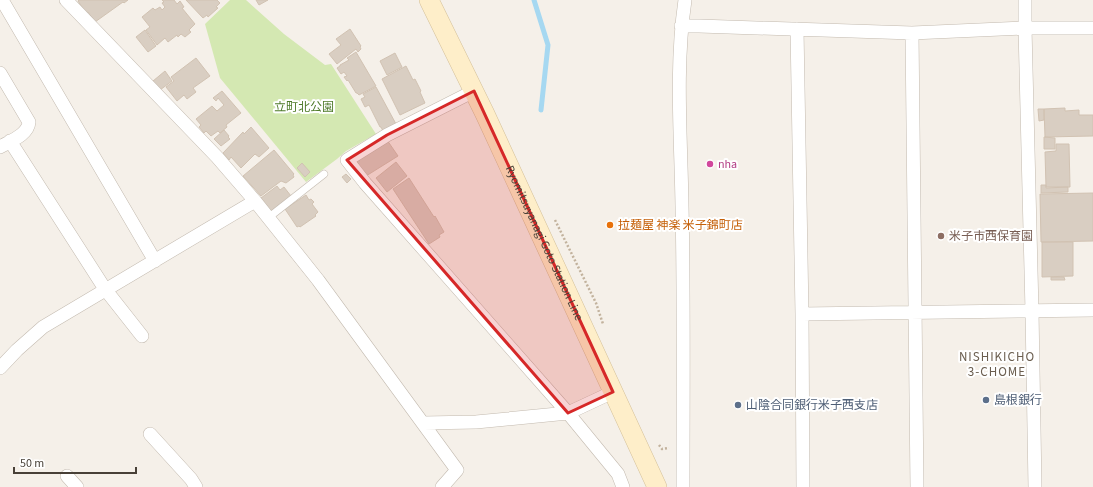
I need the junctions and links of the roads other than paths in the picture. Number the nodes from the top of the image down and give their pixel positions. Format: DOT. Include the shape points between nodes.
graph roads {
  1 [pos="2,0"];
  2 [pos="66,0"];
  3 [pos="429,0"];
  4 [pos="685,0"];
  5 [pos="1026,0"];
  6 [pos="681,26"];
  7 [pos="1025,28"];
  8 [pos="1093,28"];
  9 [pos="797,29"];
  10 [pos="912,33"];
  11 [pos="0,73"];
  12 [pos="474,91"];
  13 [pos="5,144"];
  14 [pos="324,174"];
  15 [pos="255,201"];
  16 [pos="268,218"];
  17 [pos="155,261"];
  18 [pos="105,289"];
  19 [pos="1093,310"];
  20 [pos="1032,311"];
  21 [pos="914,312"];
  22 [pos="802,314"];
  23 [pos="142,336"];
  24 [pos="0,368"];
  25 [pos="613,392"];
  26 [pos="568,413"];
  27 [pos="424,423"];
  28 [pos="150,434"];
  29 [pos="67,476"];
  30 [pos="77,487"];
  31 [pos="196,487"];
  32 [pos="442,487"];
  33 [pos="623,487"];
  34 [pos="657,487"];
  35 [pos="683,487"];
  36 [pos="803,487"];
  37 [pos="917,487"];
  38 [pos="1035,487"];
  1 -- 17 [label="street"];
  2 -- 15 [label="street" via="217,157"];
  3 -- 12 [label="main road, Ryomitsuyanagi Goto Station Line"];
  4 -- 6 [label="street"];
  5 -- 7 [label="street"];
  6 -- 9 [label="street"];
  6 -- 35 [label="street"];
  7 -- 8 [label="street"];
  7 -- 10 [label="street"];
  7 -- 20 [label="street"];
  9 -- 10 [label="street"];
  9 -- 22 [label="street"];
  10 -- 21 [label="street"];
  11 -- 13 [label="street" via="29,122 25,132"];
  12 -- 25 [label="main road, Ryomitsuyanagi Goto Station Line"];
  12 -- 26 [label="street" via="387,135 347,160 365,184"];
  13 -- 18 [label="street"];
  14 -- 16 [label="lane"];
  15 -- 16 [label="street"];
  15 -- 17 [label="street"];
  16 -- 27 [label="street" via="318,280"];
  17 -- 18 [label="street"];
  18 -- 23 [label="street"];
  18 -- 24 [label="street" via="43,327"];
  19 -- 20 [label="street"];
  20 -- 21 [label="street"];
  20 -- 38 [label="street"];
  21 -- 22 [label="street"];
  21 -- 37 [label="street"];
  22 -- 36 [label="street"];
  25 -- 26 [label="street"];
  25 -- 34 [label="main road, Ryomitsuyanagi Goto Station Line"];
  26 -- 27 [label="street" via="476,422"];
  26 -- 33 [label="street" via="618,474"];
  27 -- 32 [label="street" via="457,470"];
  28 -- 31 [label="street"];
  29 -- 30 [label="street"];
}
